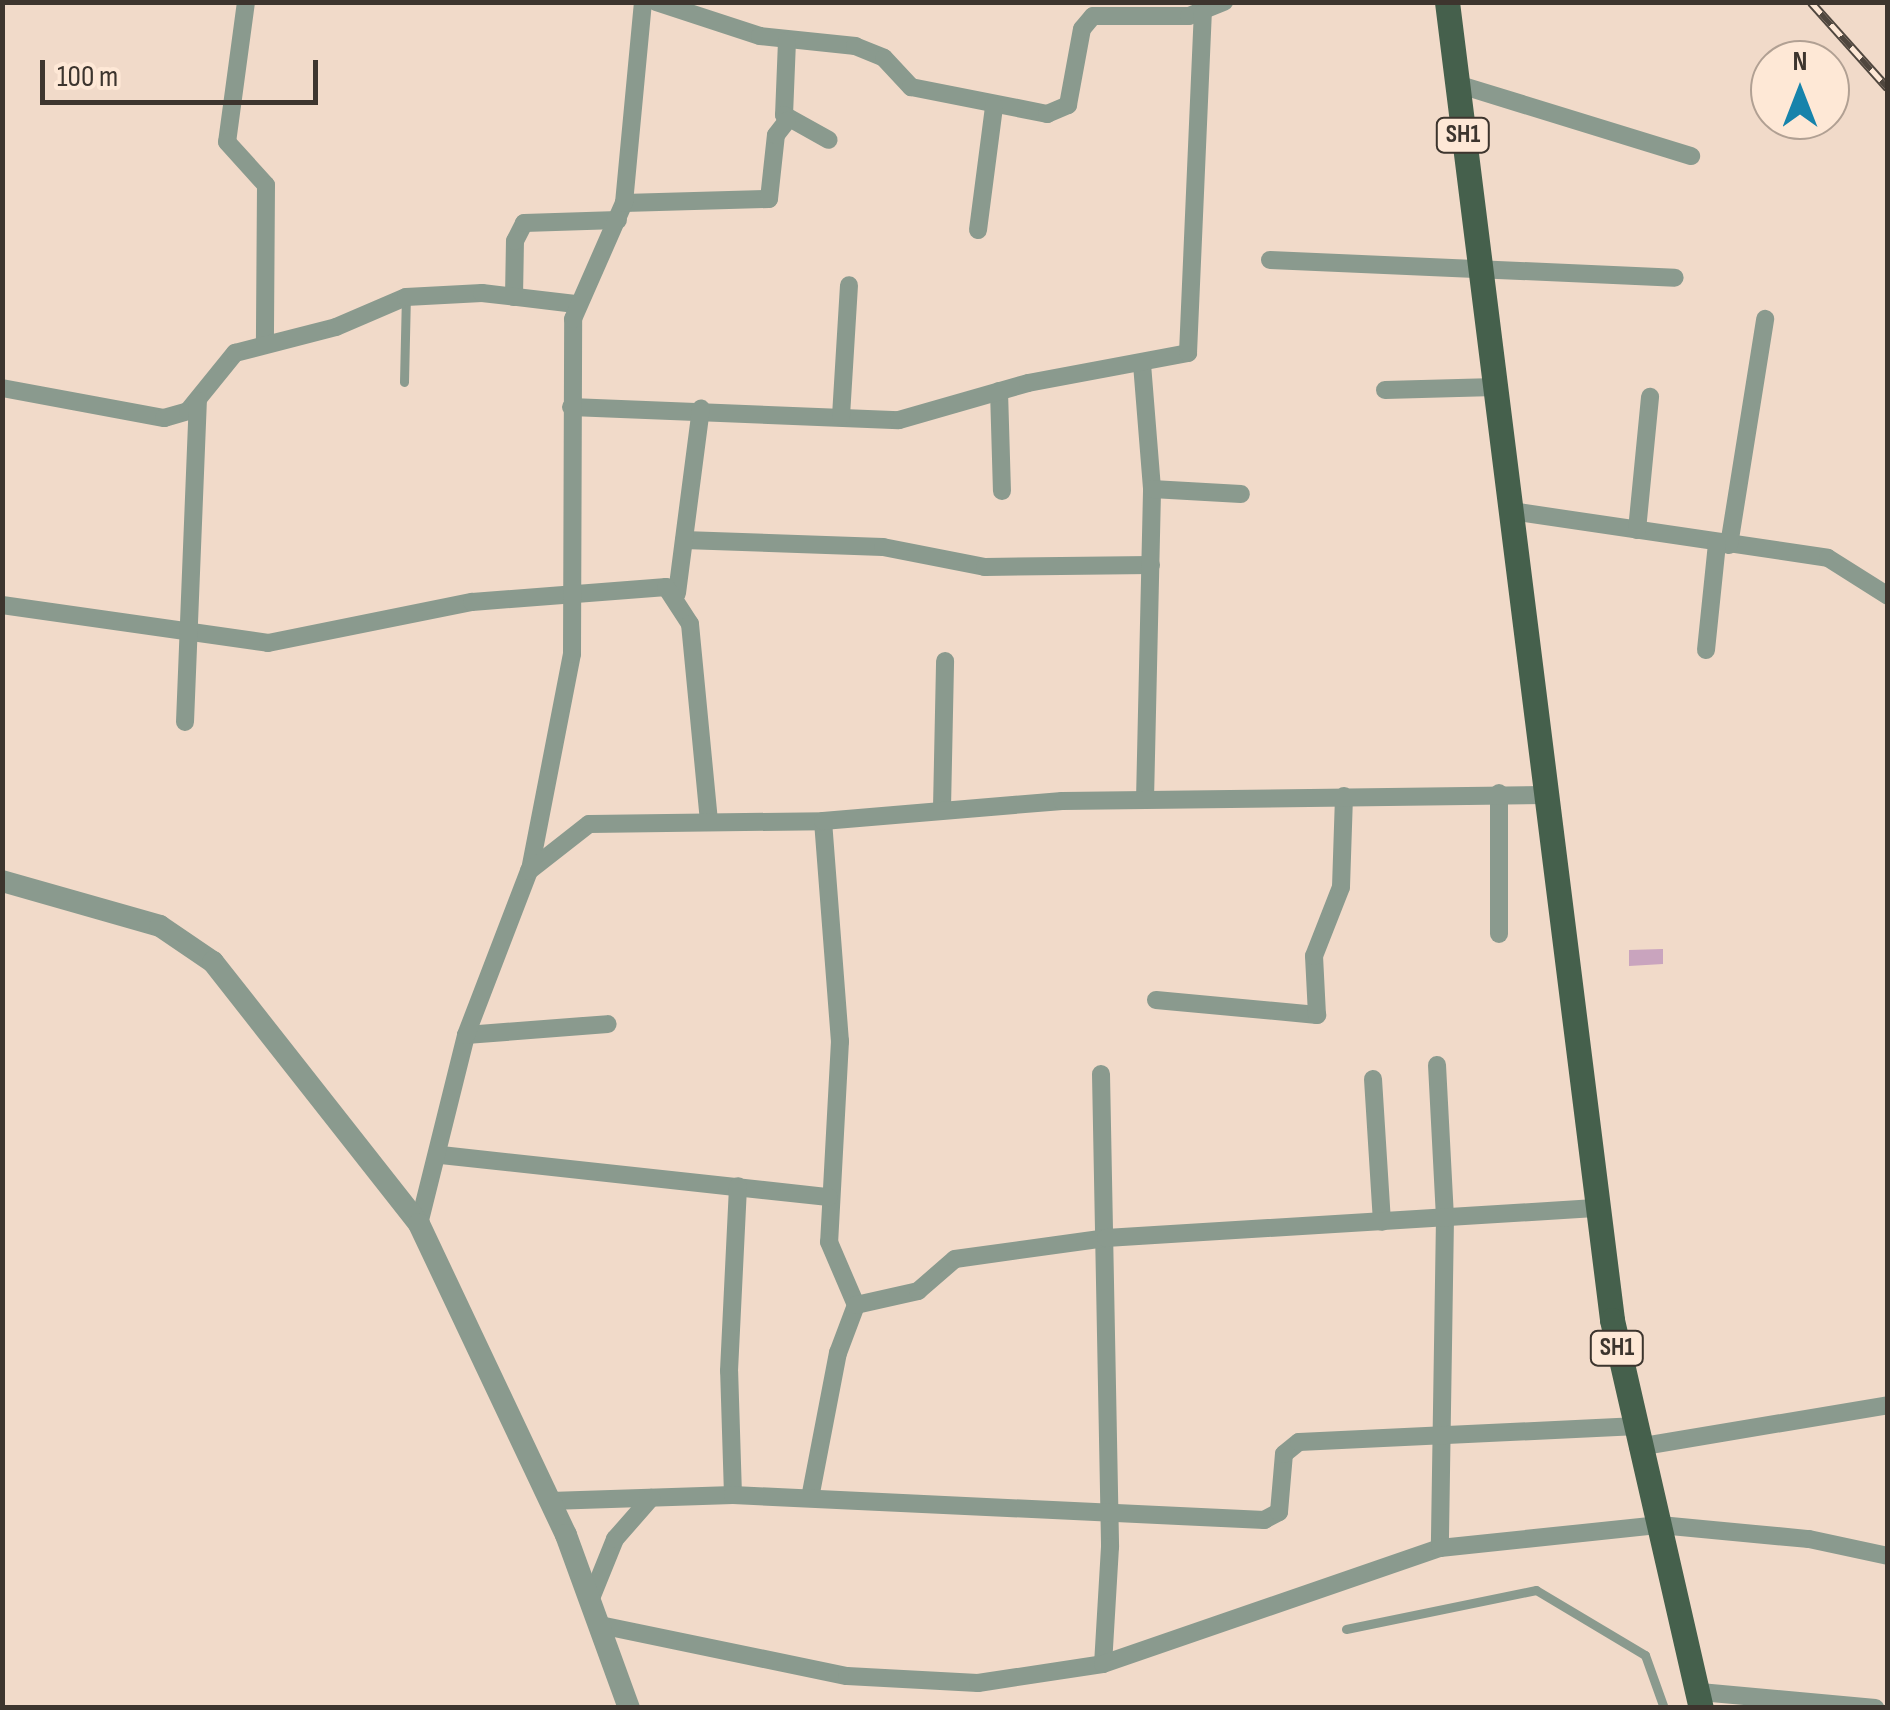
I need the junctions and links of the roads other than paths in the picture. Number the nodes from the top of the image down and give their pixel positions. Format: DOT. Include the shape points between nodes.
graph roads {
  1 [pos="246,2"];
  2 [pos="643,2"];
  3 [pos="656,2"];
  4 [pos="1224,2"];
  5 [pos="1447,2"];
  6 [pos="1203,13"];
  7 [pos="787,41"];
  8 [pos="1457,84"];
  9 [pos="994,106"];
  10 [pos="787,121"];
  11 [pos="829,140"];
  12 [pos="1691,156"];
  13 [pos="621,211"];
  14 [pos="978,230"];
  15 [pos="1270,260"];
  16 [pos="1480,267"];
  17 [pos="1675,278"];
  18 [pos="849,284"];
  19 [pos="406,298"];
  20 [pos="514,298"];
  21 [pos="575,304"];
  22 [pos="1764,319"];
  23 [pos="265,339"];
  24 [pos="1142,364"];
  25 [pos="404,382"];
  26 [pos="1495,387"];
  27 [pos="2,388"];
  28 [pos="1385,390"];
  29 [pos="999,391"];
  30 [pos="1650,397"];
  31 [pos="198,401"];
  32 [pos="571,407"];
  33 [pos="701,408"];
  34 [pos="842,416"];
  35 [pos="1152,489"];
  36 [pos="1002,492"];
  37 [pos="1241,494"];
  38 [pos="1511,511"];
  39 [pos="1637,530"];
  40 [pos="684,540"];
  41 [pos="1723,544"];
  42 [pos="1152,565"];
  43 [pos="577,588"];
  44 [pos="677,593"];
  45 [pos="1888,596"];
  46 [pos="2,604"];
  47 [pos="188,636"];
  48 [pos="1706,650"];
  49 [pos="945,661"];
  50 [pos="186,722"];
  51 [pos="1499,793"];
  52 [pos="1547,795"];
  53 [pos="1344,796"];
  54 [pos="1145,800"];
  55 [pos="942,808"];
  56 [pos="823,821"];
  57 [pos="709,822"];
  58 [pos="529,871"];
  59 [pos="2,881"];
  60 [pos="1499,934"];
  61 [pos="1156,1000"];
  62 [pos="608,1024"];
  63 [pos="466,1035"];
  64 [pos="1437,1066"];
  65 [pos="1101,1074"];
  66 [pos="1374,1080"];
  67 [pos="442,1156"];
  68 [pos="738,1186"];
  69 [pos="829,1197"];
  70 [pos="1595,1208"];
  71 [pos="1446,1218"];
  72 [pos="1382,1222"];
  73 [pos="419,1224"];
  74 [pos="1106,1238"];
  75 [pos="856,1305"];
  76 [pos="1888,1405"];
  77 [pos="1636,1436"];
  78 [pos="1440,1438"];
  79 [pos="733,1495"];
  80 [pos="650,1498"];
  81 [pos="810,1498"];
  82 [pos="550,1501"];
  83 [pos="1108,1516"];
  84 [pos="1660,1525"];
  85 [pos="1440,1548"];
  86 [pos="1888,1556"];
  87 [pos="590,1600"];
  88 [pos="600,1625"];
  89 [pos="1346,1629"];
  90 [pos="1103,1664"];
  91 [pos="1701,1700"];
  92 [pos="629,1708"];
  93 [pos="1664,1708"];
  94 [pos="1875,1708"];
  1 -- 23 [label="street" via="227,142 266,185"];
  2 -- 13 [label="street"];
  3 -- 7 [label="street"];
  4 -- 6 [label="street"];
  5 -- 8 [label="main road, SH1"];
  6 -- 9 [label="street" via="1092,16 1082,28 1064,109 1046,114"];
  6 -- 24 [label="street" via="1194,342 1177,359"];
  7 -- 9 [label="street" via="871,51 912,87"];
  7 -- 10 [label="street"];
  8 -- 12 [label="street"];
  8 -- 16 [label="main road, SH1"];
  9 -- 14 [label="street"];
  10 -- 11 [label="street"];
  10 -- 13 [label="street" via="776,135 768,199"];
  13 -- 20 [label="street" via="524,223 516,241"];
  13 -- 21 [label="street"];
  15 -- 16 [label="street"];
  16 -- 17 [label="street"];
  16 -- 26 [label="main road, SH1"];
  18 -- 34 [label="street"];
  19 -- 20 [label="street"];
  19 -- 23 [label="street" via="336,326"];
  19 -- 25 [label="lane"];
  20 -- 21 [label="street"];
  21 -- 32 [label="street"];
  22 -- 41 [label="street"];
  23 -- 31 [label="street" via="222,362"];
  24 -- 29 [label="street"];
  24 -- 35 [label="street"];
  26 -- 28 [label="street"];
  26 -- 38 [label="main road, SH1"];
  27 -- 31 [label="street" via="146,418 179,415"];
  29 -- 34 [label="street" via="917,417"];
  29 -- 36 [label="street"];
  30 -- 39 [label="street"];
  31 -- 47 [label="street"];
  32 -- 33 [label="street"];
  32 -- 43 [label="street"];
  33 -- 34 [label="street"];
  33 -- 40 [label="street"];
  35 -- 37 [label="street"];
  35 -- 42 [label="street"];
  38 -- 39 [label="street"];
  38 -- 52 [label="main road, SH1"];
  39 -- 41 [label="street"];
  40 -- 42 [label="street" via="883,546 985,567"];
  40 -- 44 [label="street"];
  41 -- 45 [label="street" via="1838,562"];
  41 -- 48 [label="street"];
  42 -- 54 [label="street"];
  43 -- 44 [label="street" via="648,584"];
  43 -- 47 [label="street" via="418,610 298,641"];
  43 -- 58 [label="street" via="566,687"];
  44 -- 57 [label="street" via="690,624"];
  46 -- 47 [label="street"];
  47 -- 50 [label="street"];
  49 -- 55 [label="street"];
  51 -- 52 [label="street"];
  51 -- 53 [label="street"];
  51 -- 60 [label="street"];
  52 -- 70 [label="main road, SH1"];
  53 -- 54 [label="street"];
  53 -- 61 [label="street" via="1340,887 1316,944 1317,1015"];
  54 -- 55 [label="street"];
  55 -- 56 [label="street"];
  56 -- 57 [label="street"];
  56 -- 69 [label="street" via="840,1041"];
  57 -- 58 [label="street" via="589,824"];
  58 -- 63 [label="street"];
  59 -- 73 [label="street" via="160,926 213,962"];
  62 -- 63 [label="street"];
  63 -- 67 [label="street"];
  64 -- 71 [label="street"];
  65 -- 74 [label="street"];
  66 -- 72 [label="street"];
  67 -- 68 [label="street"];
  67 -- 73 [label="street"];
  68 -- 69 [label="street"];
  68 -- 79 [label="street" via="729,1372"];
  69 -- 75 [label="street" via="832,1259"];
  70 -- 71 [label="street"];
  70 -- 77 [label="main road, SH1"];
  71 -- 72 [label="street"];
  71 -- 78 [label="street"];
  72 -- 74 [label="street"];
  73 -- 82 [label="street"];
  74 -- 75 [label="street" via="955,1259 918,1290"];
  74 -- 83 [label="street" via="1100,1372"];
  75 -- 81 [label="street" via="838,1353"];
  76 -- 77 [label="street"];
  77 -- 78 [label="street"];
  77 -- 84 [label="main road, SH1"];
  78 -- 83 [label="street" via="1289,1446 1272,1518"];
  78 -- 85 [label="street"];
  79 -- 80 [label="street"];
  79 -- 81 [label="street"];
  80 -- 82 [label="street"];
  80 -- 87 [label="street" via="615,1539"];
  81 -- 83 [label="street"];
  82 -- 87 [label="street"];
  83 -- 90 [label="street"];
  84 -- 85 [label="street"];
  84 -- 86 [label="street" via="1809,1539"];
  84 -- 91 [label="main road, SH1"];
  85 -- 90 [label="street"];
  87 -- 88 [label="street"];
  88 -- 90 [label="street" via="922,1684 1034,1678"];
  88 -- 92 [label="street"];
  89 -- 93 [label="lane" via="1536,1590 1645,1655"];
  91 -- 94 [label="street"];
}
